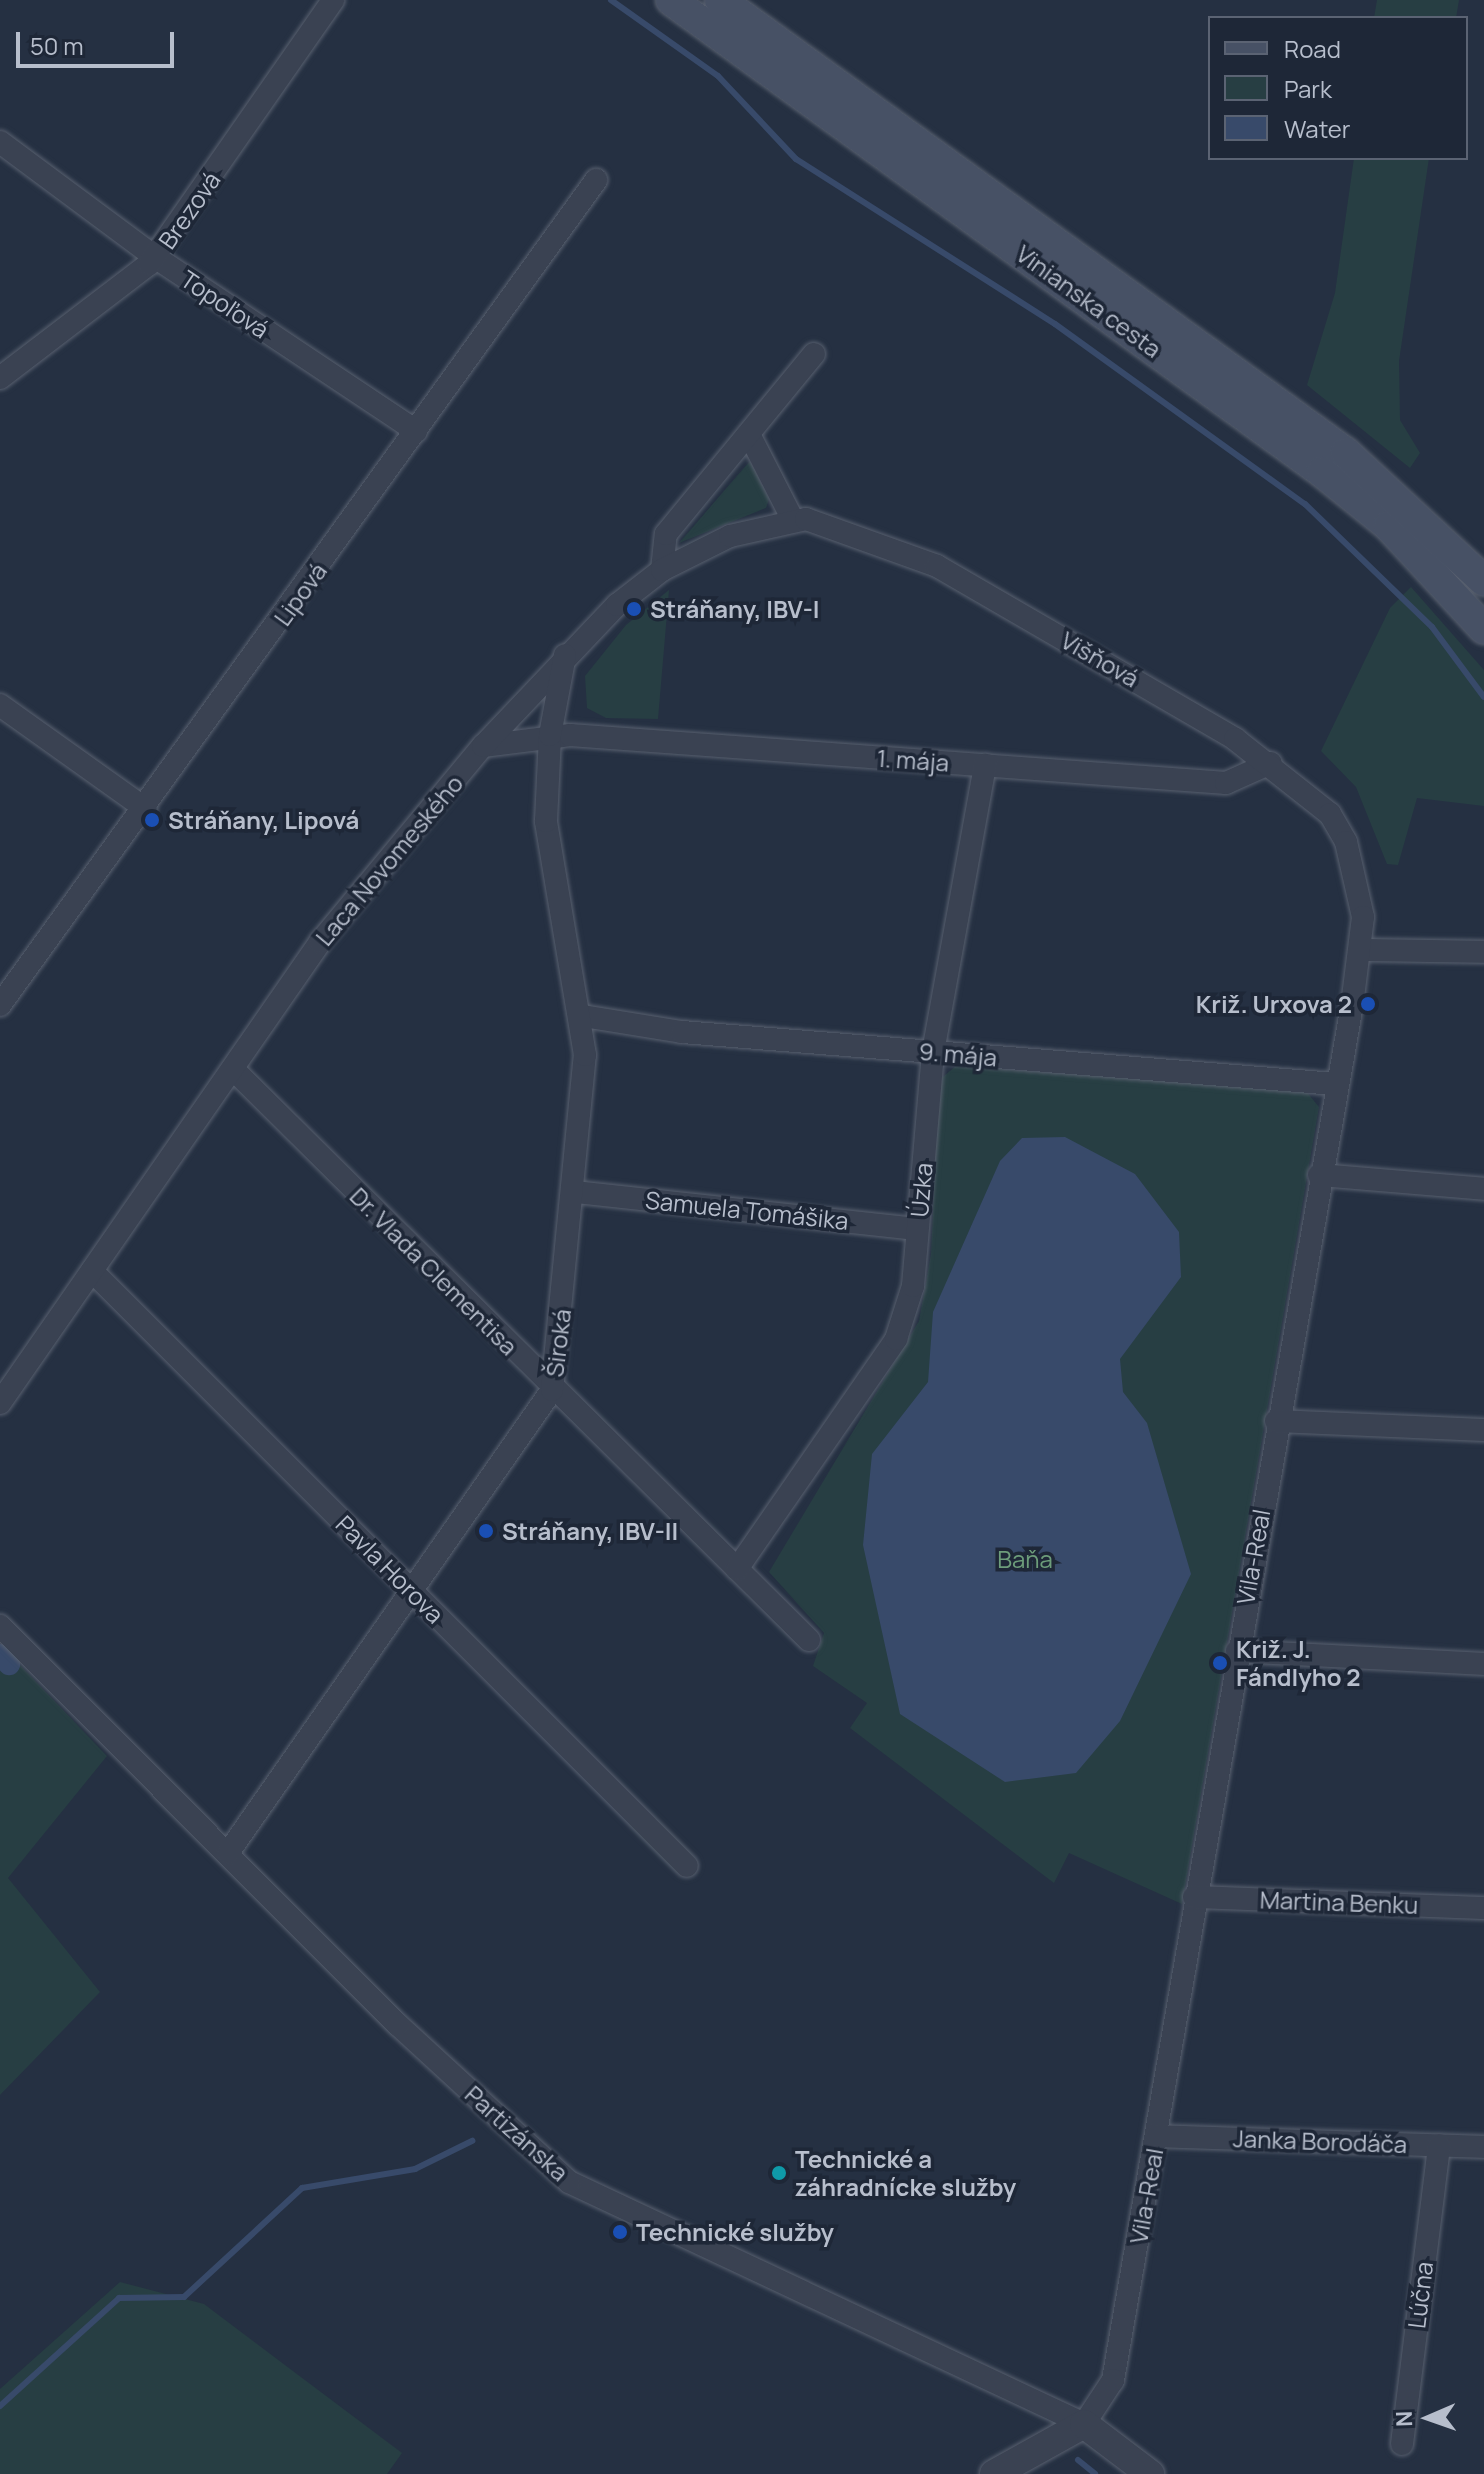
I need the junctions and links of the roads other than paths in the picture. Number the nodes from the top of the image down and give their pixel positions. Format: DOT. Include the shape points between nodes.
graph roads {
  1 [pos="333,0"];
  2 [pos="671,0"];
  3 [pos="720,0"];
  4 [pos="0,142"];
  5 [pos="596,180"];
  6 [pos="155,257"];
  7 [pos="814,354"];
  8 [pos="0,378"];
  9 [pos="416,431"];
  10 [pos="751,438"];
  11 [pos="792,518"];
  12 [pos="662,570"];
  13 [pos="1484,581"];
  14 [pos="1484,629"];
  15 [pos="565,654"];
  16 [pos="0,705"];
  17 [pos="550,735"];
  18 [pos="483,746"];
  19 [pos="1271,763"];
  20 [pos="985,765"];
  21 [pos="146,809"];
  22 [pos="1357,871"];
  23 [pos="1361,950"];
  24 [pos="1484,952"];
  25 [pos="0,1005"];
  26 [pos="583,1016"];
  27 [pos="933,1052"];
  28 [pos="233,1069"];
  29 [pos="1335,1084"];
  30 [pos="1319,1175"];
  31 [pos="1484,1189"];
  32 [pos="576,1192"];
  33 [pos="917,1229"];
  34 [pos="92,1271"];
  35 [pos="552,1390"];
  36 [pos="0,1403"];
  37 [pos="1276,1421"];
  38 [pos="1484,1430"];
  39 [pos="737,1569"];
  40 [pos="415,1594"];
  41 [pos="0,1626"];
  42 [pos="809,1640"];
  43 [pos="1237,1651"];
  44 [pos="1484,1664"];
  45 [pos="228,1853"];
  46 [pos="687,1866"];
  47 [pos="1194,1897"];
  48 [pos="1484,1908"];
  49 [pos="1156,2136"];
  50 [pos="1439,2145"];
  51 [pos="1484,2147"];
  52 [pos="1084,2424"];
  53 [pos="1402,2444"];
  54 [pos="994,2474"];
  55 [pos="1150,2474"];
  1 -- 6 [label="street, Brezová"];
  2 -- 14 [label="main road, Vinianska cesta" via="1322,472 1389,526"];
  3 -- 13 [label="main road, Vinianska cesta" via="1346,453"];
  4 -- 6 [label="street, Topoľová"];
  5 -- 9 [label="street, Lipová"];
  6 -- 8 [label="street, Brezová"];
  6 -- 9 [label="street, Topoľová"];
  7 -- 10 [label="street"];
  9 -- 21 [label="street, Lipová"];
  10 -- 11 [label="street"];
  10 -- 12 [label="street" via="666,534"];
  11 -- 12 [label="street, Višňová" via="730,536"];
  11 -- 19 [label="street, Višňová" via="863,535 937,566"];
  12 -- 15 [label="street, Laca Novomeského"];
  15 -- 17 [label="street, Široká"];
  15 -- 18 [label="street, Laca Novomeského"];
  16 -- 21 [label="street"];
  17 -- 18 [label="street, 1. mája"];
  17 -- 20 [label="street, 1. mája"];
  17 -- 26 [label="street, Široká" via="552,884"];
  18 -- 28 [label="street, Laca Novomeského" via="320,942"];
  19 -- 20 [label="street, 1. mája" via="1226,783"];
  19 -- 22 [label="street, Višňová" via="1330,814"];
  20 -- 27 [label="street, Úzka"];
  21 -- 25 [label="street, Lipová"];
  22 -- 23 [label="street, Vila-Real"];
  23 -- 24 [label="street"];
  23 -- 29 [label="street, Vila-Real"];
  26 -- 27 [label="street, 9. mája"];
  26 -- 32 [label="street, Široká"];
  27 -- 29 [label="street, 9. mája"];
  27 -- 33 [label="street, Úzka"];
  28 -- 34 [label="street, Laca Novomeského"];
  28 -- 35 [label="street, Dr. Vlada Clementisa"];
  29 -- 30 [label="street, Vila-Real"];
  30 -- 31 [label="street"];
  30 -- 37 [label="street, Vila-Real"];
  32 -- 33 [label="street, Samuela Tomášika"];
  32 -- 35 [label="street, Široká"];
  33 -- 39 [label="street, Úzka" via="913,1286 896,1339"];
  34 -- 36 [label="street, Laca Novomeského"];
  34 -- 40 [label="street, Pavla Horova"];
  35 -- 39 [label="street, Dr. Vlada Clementisa"];
  35 -- 40 [label="street, Široká"];
  37 -- 38 [label="street"];
  37 -- 43 [label="street, Vila-Real"];
  39 -- 42 [label="street, Dr. Vlada Clementisa"];
  40 -- 45 [label="street, Široká"];
  40 -- 46 [label="street, Pavla Horova"];
  41 -- 45 [label="street, Partizánska"];
  43 -- 44 [label="street"];
  43 -- 47 [label="street, Vila-Real"];
  45 -- 52 [label="street, Partizánska" via="569,2182 1056,2404"];
  47 -- 48 [label="street, Martina Benku"];
  47 -- 49 [label="street, Vila-Real"];
  49 -- 50 [label="street, Janka Borodáča"];
  49 -- 52 [label="street, Vila-Real" via="1113,2380"];
  50 -- 51 [label="street, Janka Borodáča"];
  50 -- 53 [label="street, Lúčna"];
  52 -- 54 [label="street"];
  52 -- 55 [label="street, Partizánska"];
}
